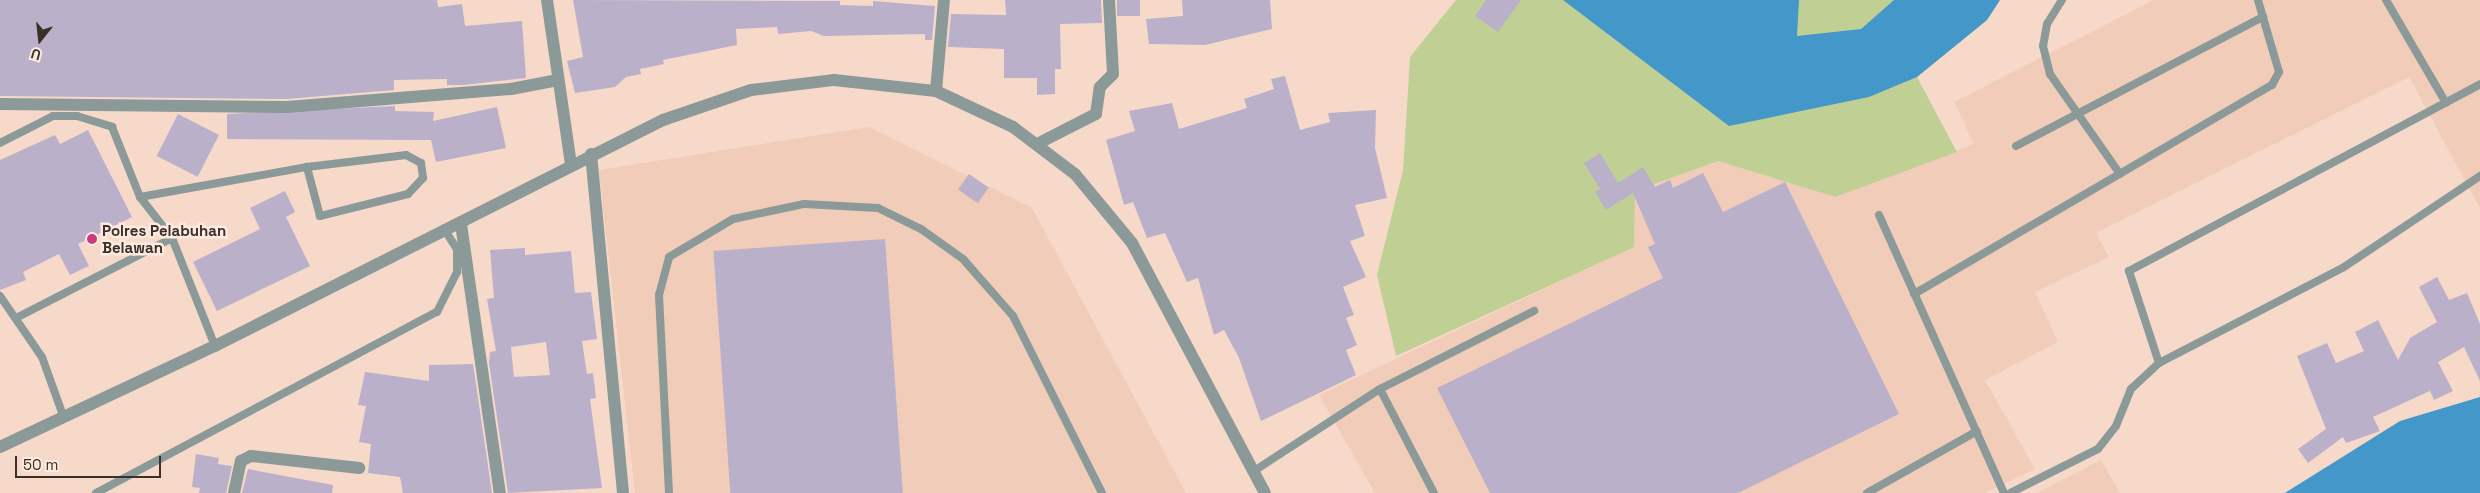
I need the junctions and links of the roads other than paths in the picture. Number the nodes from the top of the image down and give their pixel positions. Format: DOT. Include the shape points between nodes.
graph roads {
  1 [pos="547,0"];
  2 [pos="944,0"];
  3 [pos="1109,0"];
  4 [pos="2062,0"];
  5 [pos="2258,0"];
  6 [pos="2386,0"];
  7 [pos="2263,17"];
  8 [pos="558,80"];
  9 [pos="2480,84"];
  10 [pos="936,91"];
  11 [pos="2446,102"];
  12 [pos="0,104"];
  13 [pos="2073,112"];
  14 [pos="0,142"];
  15 [pos="1039,143"];
  16 [pos="2016,146"];
  17 [pos="591,154"];
  18 [pos="571,165"];
  19 [pos="308,168"];
  20 [pos="2120,174"];
  21 [pos="2480,176"];
  22 [pos="140,197"];
  23 [pos="1879,215"];
  24 [pos="461,224"];
  25 [pos="446,232"];
  26 [pos="172,238"];
  27 [pos="1914,294"];
  28 [pos="0,296"];
  29 [pos="1534,311"];
  30 [pos="16,318"];
  31 [pos="215,346"];
  32 [pos="2159,363"];
  33 [pos="1380,389"];
  34 [pos="64,418"];
  35 [pos="1976,431"];
  36 [pos="0,447"];
  37 [pos="359,468"];
  38 [pos="1254,471"];
  39 [pos="96,493"];
  40 [pos="234,493"];
  41 [pos="500,493"];
  42 [pos="623,493"];
  43 [pos="670,493"];
  44 [pos="1102,493"];
  45 [pos="1265,493"];
  46 [pos="1434,493"];
  47 [pos="1867,493"];
  48 [pos="2004,493"];
  49 [pos="2010,493"];
  1 -- 8 [label="street"];
  2 -- 10 [label="street"];
  3 -- 15 [label="street" via="1113,74 1100,88 1096,114"];
  4 -- 13 [label="lane" via="2046,24 2043,46 2050,74"];
  5 -- 7 [label="lane"];
  6 -- 11 [label="lane"];
  7 -- 13 [label="lane"];
  7 -- 20 [label="lane" via="2279,72 2272,85"];
  8 -- 12 [label="street" via="511,89 287,107"];
  8 -- 18 [label="street"];
  9 -- 11 [label="lane"];
  10 -- 15 [label="street"];
  10 -- 17 [label="street" via="834,80 751,90 663,120"];
  11 -- 32 [label="lane" via="2129,271"];
  13 -- 16 [label="lane"];
  13 -- 20 [label="lane"];
  14 -- 22 [label="lane" via="52,116 77,116 112,127"];
  15 -- 38 [label="street" via="1075,174 1132,243"];
  17 -- 18 [label="street"];
  17 -- 42 [label="street"];
  18 -- 24 [label="street"];
  19 -- 19 [label="lane" via="406,155 421,163 423,178 419,188 408,194 320,216"];
  19 -- 22 [label="lane"];
  20 -- 27 [label="lane"];
  21 -- 32 [label="lane" via="2344,267"];
  22 -- 26 [label="lane"];
  23 -- 27 [label="lane"];
  24 -- 25 [label="street"];
  24 -- 41 [label="street"];
  25 -- 31 [label="street"];
  25 -- 39 [label="lane" via="457,249 457,272 437,312"];
  26 -- 30 [label="lane"];
  26 -- 31 [label="lane"];
  27 -- 35 [label="lane"];
  28 -- 30 [label="lane"];
  29 -- 33 [label="lane"];
  30 -- 34 [label="lane" via="42,357"];
  31 -- 34 [label="street"];
  32 -- 49 [label="lane" via="2131,389 2116,426 2098,449"];
  33 -- 38 [label="lane"];
  33 -- 46 [label="lane"];
  34 -- 36 [label="street"];
  35 -- 47 [label="lane"];
  35 -- 48 [label="lane"];
  37 -- 40 [label="street" via="251,456 241,461"];
  38 -- 45 [label="street"];
  43 -- 44 [label="lane" via="659,295 668,257 733,219 804,204 878,208 921,230 963,260 1013,316"];
}
